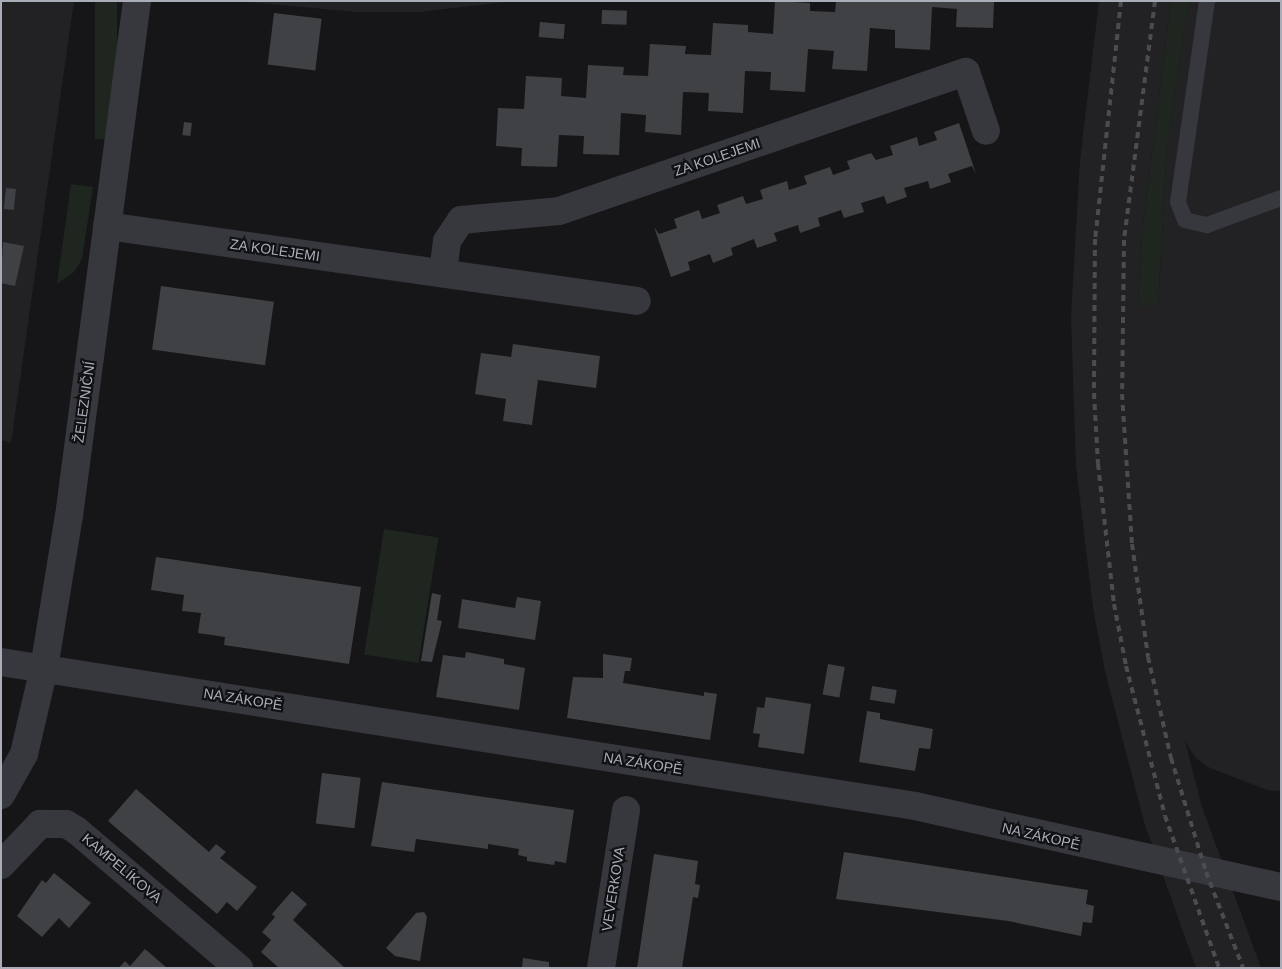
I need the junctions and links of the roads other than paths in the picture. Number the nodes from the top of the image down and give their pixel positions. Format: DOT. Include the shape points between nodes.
graph roads {
  1 [pos="137,1"];
  2 [pos="1207,1"];
  3 [pos="986,131"];
  4 [pos="1281,198"];
  5 [pos="107,226"];
  6 [pos="442,273"];
  7 [pos="637,301"];
  8 [pos="1,662"];
  9 [pos="44,668"];
  10 [pos="1,796"];
  11 [pos="626,810"];
  12 [pos="1,865"];
  13 [pos="1281,887"];
  14 [pos="239,968"];
  15 [pos="601,968"];
  1 -- 5 [label="street, ŽELEZNIČNÍ"];
  2 -- 4 [label="lane" via="1178,202 1185,220 1206,225"];
  3 -- 6 [label="street, ZA KOLEJEMI" via="966,72 560,211 461,220 447,241"];
  5 -- 6 [label="street, ZA KOLEJEMI"];
  5 -- 9 [label="street, ŽELEZNIČNÍ" via="69,516"];
  6 -- 7 [label="street, ZA KOLEJEMI"];
  8 -- 9 [label="street, NA ZÁKOPĚ"];
  9 -- 10 [label="street, ŽELEZNIČNÍ" via="24,754"];
  9 -- 13 [label="street, NA ZÁKOPĚ" via="915,806"];
  11 -- 15 [label="street, VEVERKOVA"];
  12 -- 14 [label="street, KAMPELÍKOVA" via="40,824 66,824"];
}
